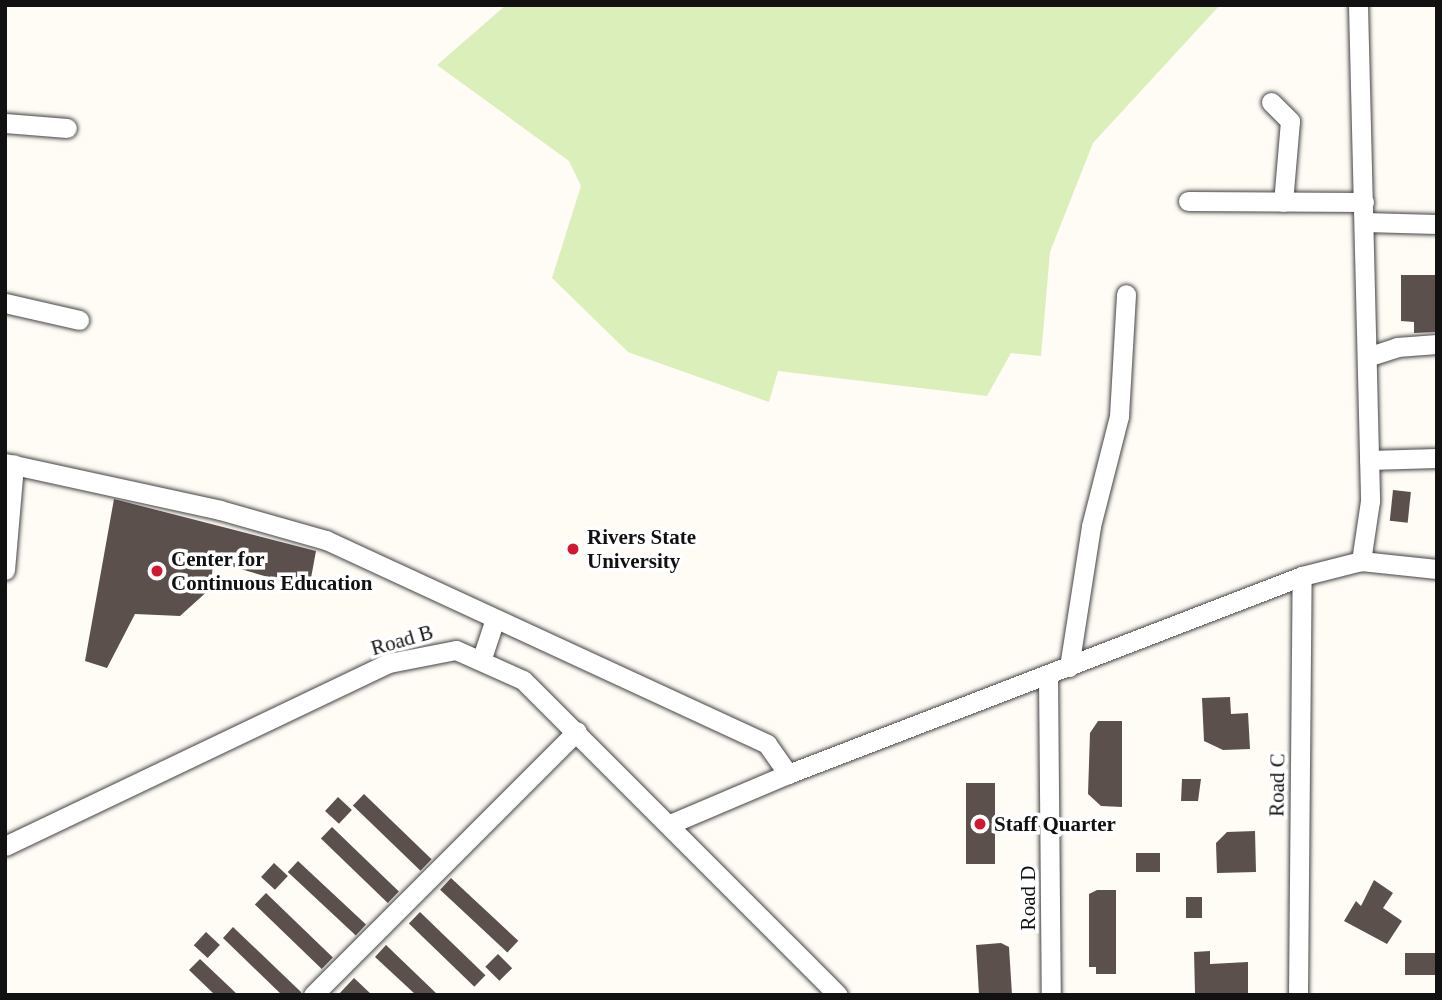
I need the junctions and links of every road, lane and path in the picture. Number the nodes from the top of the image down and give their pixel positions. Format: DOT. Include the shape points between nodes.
graph roads {
  1 [pos="1358,5"];
  2 [pos="1271,102"];
  3 [pos="5,123"];
  4 [pos="67,128"];
  5 [pos="1188,201"];
  6 [pos="1283,202"];
  7 [pos="1364,212"];
  8 [pos="1437,217"];
  9 [pos="1436,224"];
  10 [pos="1126,294"];
  11 [pos="5,303"];
  12 [pos="79,320"];
  13 [pos="1437,344"];
  14 [pos="1367,357"];
  15 [pos="1437,458"];
  16 [pos="1369,460"];
  17 [pos="10,464"];
  18 [pos="1361,561"];
  19 [pos="5,569"];
  20 [pos="1437,569"];
  21 [pos="1302,576"];
  22 [pos="495,619"];
  23 [pos="482,658"];
  24 [pos="1069,667"];
  25 [pos="1048,675"];
  26 [pos="576,731"];
  27 [pos="788,774"];
  28 [pos="670,824"];
  29 [pos="5,846"];
  30 [pos="313,995"];
  31 [pos="838,995"];
  32 [pos="1051,995"];
  33 [pos="1298,995"];
  1 -- 7 [label="street"];
  2 -- 6 [label="street" via="1290,121"];
  3 -- 4 [label="street"];
  5 -- 6 [label="street"];
  6 -- 7 [label="street"];
  7 -- 9 [label="street"];
  7 -- 14 [label="street"];
  8 -- 9 [label="street"];
  10 -- 24 [label="street" via="1119,416 1091,526"];
  11 -- 12 [label="street"];
  13 -- 14 [label="street" via="1397,347"];
  14 -- 16 [label="street"];
  15 -- 16 [label="street"];
  16 -- 18 [label="street"];
  17 -- 19 [label="street"];
  17 -- 22 [label="street" via="326,541"];
  18 -- 20 [label="street"];
  18 -- 21 [label="street"];
  21 -- 24 [label="street"];
  21 -- 33 [label="street, Road C"];
  22 -- 23 [label="street"];
  22 -- 27 [label="street" via="767,744"];
  23 -- 26 [label="street, Road B" via="523,680"];
  23 -- 29 [label="street, Road B" via="456,650 389,663"];
  24 -- 25 [label="street"];
  25 -- 27 [label="street"];
  25 -- 32 [label="street, Road D"];
  26 -- 28 [label="street, Road B"];
  26 -- 30 [label="street"];
  27 -- 28 [label="street"];
  28 -- 31 [label="street, Road B"];
}
